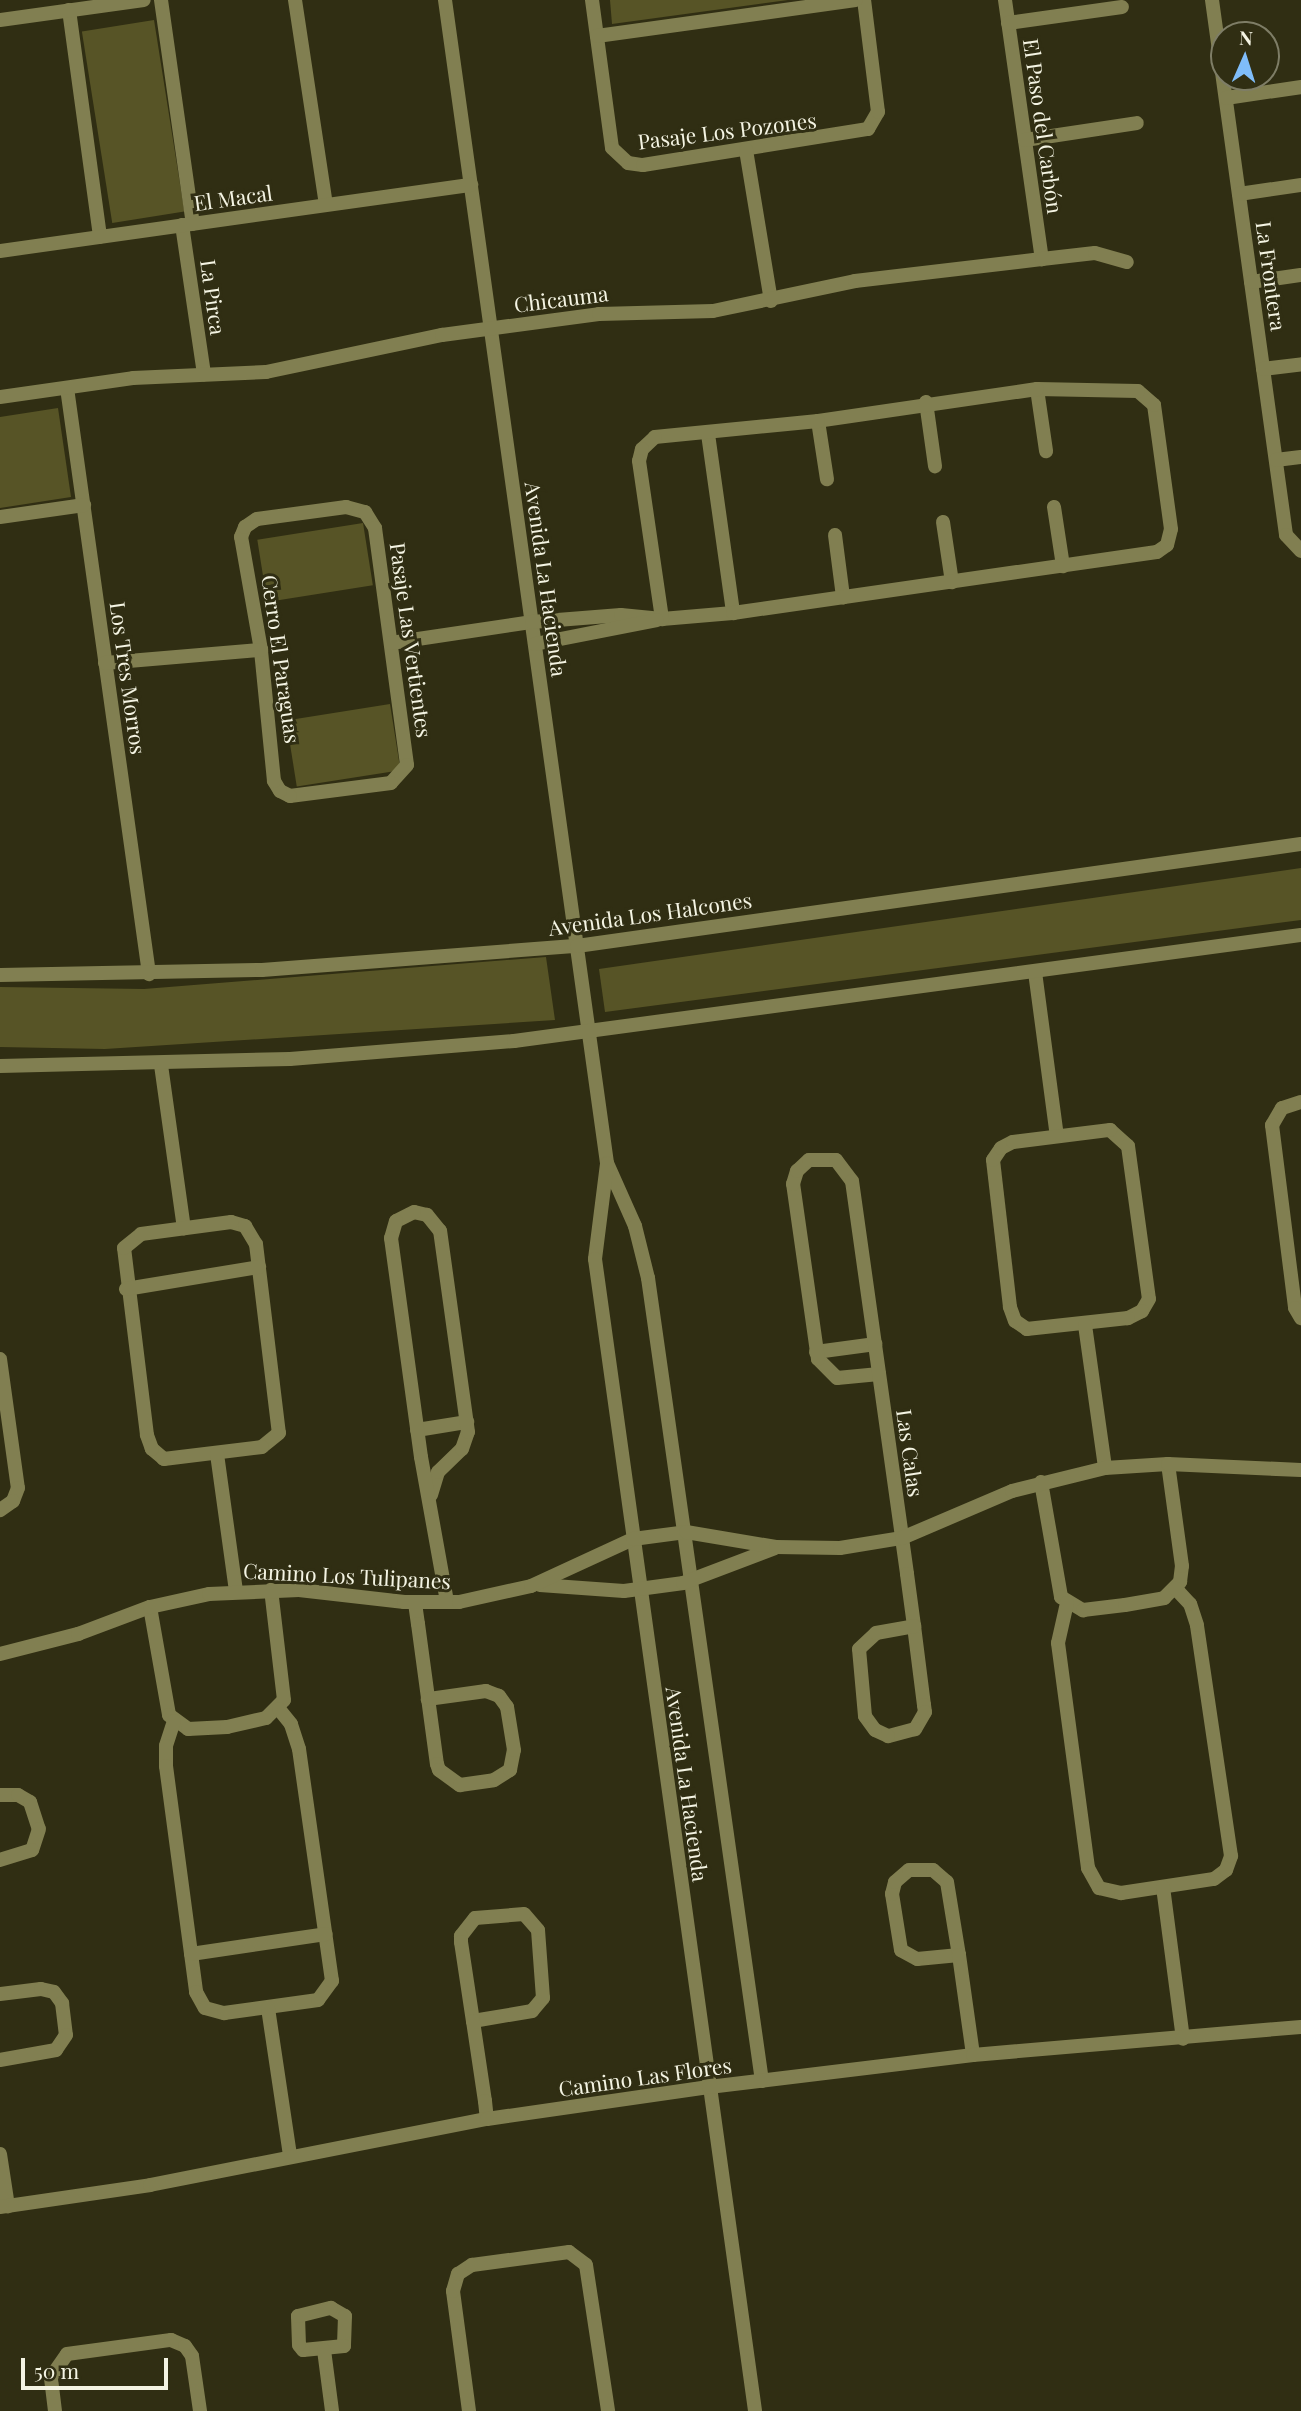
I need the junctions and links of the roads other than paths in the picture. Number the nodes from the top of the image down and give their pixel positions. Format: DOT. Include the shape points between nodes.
graph roads {
  1 [pos="144,0"];
  2 [pos="161,0"];
  3 [pos="295,0"];
  4 [pos="445,0"];
  5 [pos="592,0"];
  6 [pos="856,0"];
  7 [pos="864,0"];
  8 [pos="1005,0"];
  9 [pos="1212,0"];
  10 [pos="1218,0"];
  11 [pos="1122,7"];
  12 [pos="69,10"];
  13 [pos="0,20"];
  14 [pos="1008,23"];
  15 [pos="597,36"];
  16 [pos="1301,88"];
  17 [pos="1226,97"];
  18 [pos="1137,124"];
  19 [pos="1025,140"];
  20 [pos="746,150"];
  21 [pos="471,185"];
  22 [pos="1301,185"];
  23 [pos="1239,194"];
  24 [pos="326,205"];
  25 [pos="188,225"];
  26 [pos="100,237"];
  27 [pos="0,251"];
  28 [pos="1042,258"];
  29 [pos="1127,262"];
  30 [pos="1301,275"];
  31 [pos="1251,282"];
  32 [pos="771,301"];
  33 [pos="491,328"];
  34 [pos="1301,364"];
  35 [pos="1263,369"];
  36 [pos="204,374"];
  37 [pos="67,387"];
  38 [pos="1037,389"];
  39 [pos="0,397"];
  40 [pos="926,402"];
  41 [pos="818,421"];
  42 [pos="708,435"];
  43 [pos="1046,451"];
  44 [pos="1301,457"];
  45 [pos="1276,460"];
  46 [pos="935,466"];
  47 [pos="827,479"];
  48 [pos="84,505"];
  49 [pos="1054,507"];
  50 [pos="0,517"];
  51 [pos="943,522"];
  52 [pos="245,527"];
  53 [pos="835,535"];
  54 [pos="1301,551"];
  55 [pos="1063,566"];
  56 [pos="952,582"];
  57 [pos="843,597"];
  58 [pos="733,613"];
  59 [pos="662,619"];
  60 [pos="532,622"];
  61 [pos="391,643"];
  62 [pos="535,644"];
  63 [pos="261,650"];
  64 [pos="105,663"];
  65 [pos="284,794"];
  66 [pos="1301,844"];
  67 [pos="1301,935"];
  68 [pos="577,946"];
  69 [pos="1035,972"];
  70 [pos="149,974"];
  71 [pos="0,975"];
  72 [pos="589,1034"];
  73 [pos="162,1065"];
  74 [pos="0,1066"];
  75 [pos="1297,1103"];
  76 [pos="1057,1136"];
  77 [pos="607,1163"];
  78 [pos="184,1228"];
  79 [pos="259,1267"];
  80 [pos="126,1289"];
  81 [pos="1297,1291"];
  82 [pos="1301,1318"];
  83 [pos="1085,1325"];
  84 [pos="875,1344"];
  85 [pos="816,1352"];
  86 [pos="0,1359"];
  87 [pos="879,1374"];
  88 [pos="467,1422"];
  89 [pos="417,1430"];
  90 [pos="217,1454"];
  91 [pos="421,1457"];
  92 [pos="1168,1464"];
  93 [pos="442,1465"];
  94 [pos="1105,1468"];
  95 [pos="1301,1470"];
  96 [pos="1041,1482"];
  97 [pos="431,1495"];
  98 [pos="0,1510"];
  99 [pos="686,1532"];
  100 [pos="902,1538"];
  101 [pos="633,1539"];
  102 [pos="741,1541"];
  103 [pos="776,1547"];
  104 [pos="744,1560"];
  105 [pos="693,1581"];
  106 [pos="531,1586"];
  107 [pos="1176,1589"];
  108 [pos="271,1590"];
  109 [pos="640,1590"];
  110 [pos="236,1591"];
  111 [pos="447,1602"];
  112 [pos="415,1603"];
  113 [pos="1067,1603"];
  114 [pos="150,1607"];
  115 [pos="914,1626"];
  116 [pos="0,1654"];
  117 [pos="428,1699"];
  118 [pos="279,1709"];
  119 [pos="174,1721"];
  120 [pos="0,1795"];
  121 [pos="0,1860"];
  122 [pos="1163,1887"];
  123 [pos="326,1934"];
  124 [pos="191,1954"];
  125 [pos="959,1955"];
  126 [pos="0,1994"];
  127 [pos="268,2008"];
  128 [pos="473,2021"];
  129 [pos="1301,2027"];
  130 [pos="1183,2039"];
  131 [pos="972,2055"];
  132 [pos="0,2060"];
  133 [pos="762,2081"];
  134 [pos="709,2087"];
  135 [pos="487,2119"];
  136 [pos="0,2154"];
  137 [pos="290,2156"];
  138 [pos="4,2206"];
  139 [pos="324,2350"];
  140 [pos="55,2411"];
  141 [pos="201,2411"];
  142 [pos="332,2411"];
  143 [pos="469,2411"];
  144 [pos="608,2411"];
  145 [pos="755,2411"];
  1 -- 12 [label="street"];
  2 -- 25 [label="street, La Pirca"];
  3 -- 24 [label="street"];
  4 -- 21 [label="street, Avenida La Hacienda"];
  5 -- 15 [label="street, Pasaje Los Pozones"];
  6 -- 15 [label="street"];
  7 -- 20 [label="street, Pasaje Los Pozones" via="878,112 873,125 857,134"];
  8 -- 14 [label="street, El Paso del Carbón"];
  9 -- 10 [label="street"];
  9 -- 17 [label="street, La Frontera"];
  11 -- 14 [label="street"];
  12 -- 13 [label="street"];
  12 -- 26 [label="street"];
  14 -- 19 [label="street, El Paso del Carbón"];
  15 -- 20 [label="street, Pasaje Los Pozones" via="610,141 621,159 643,165"];
  16 -- 17 [label="street"];
  17 -- 23 [label="street, La Frontera"];
  18 -- 19 [label="street"];
  19 -- 28 [label="street, El Paso del Carbón"];
  20 -- 32 [label="street"];
  21 -- 24 [label="street, El Macal"];
  21 -- 33 [label="street, Avenida La Hacienda"];
  22 -- 23 [label="street"];
  23 -- 31 [label="street, La Frontera"];
  24 -- 25 [label="street, El Macal"];
  25 -- 26 [label="street, El Macal"];
  25 -- 36 [label="street, La Pirca"];
  26 -- 27 [label="street, El Macal"];
  28 -- 29 [label="street, Chicauma" via="1095,253"];
  28 -- 32 [label="street, Chicauma" via="855,281"];
  30 -- 31 [label="street"];
  31 -- 35 [label="street, La Frontera"];
  32 -- 33 [label="street, Chicauma" via="713,311 600,314"];
  33 -- 36 [label="street, Chicauma" via="286,368"];
  33 -- 60 [label="street, Avenida La Hacienda"];
  34 -- 35 [label="street"];
  35 -- 45 [label="street, La Frontera"];
  36 -- 37 [label="street, Chicauma"];
  37 -- 39 [label="street, Chicauma"];
  37 -- 48 [label="street, Los Tres Morros"];
  38 -- 40 [label="street"];
  38 -- 43 [label="street"];
  38 -- 55 [label="street" via="1138,391 1152,400 1156,411 1171,529 1167,545 1152,554"];
  40 -- 41 [label="street"];
  40 -- 46 [label="street"];
  41 -- 42 [label="street"];
  41 -- 47 [label="street"];
  42 -- 58 [label="street"];
  42 -- 59 [label="street" via="655,437 639,455"];
  44 -- 45 [label="street"];
  45 -- 54 [label="street, La Frontera" via="1286,535"];
  48 -- 50 [label="street"];
  48 -- 64 [label="street, Los Tres Morros"];
  49 -- 55 [label="street"];
  51 -- 56 [label="street"];
  52 -- 61 [label="street, Pasaje Las Vertientes" via="257,519 346,507 365,512 375,528"];
  52 -- 63 [label="street, Cerro El Paraguas" via="241,543"];
  53 -- 57 [label="street"];
  55 -- 56 [label="street"];
  56 -- 57 [label="street"];
  57 -- 58 [label="street"];
  58 -- 59 [label="street"];
  59 -- 60 [label="street" via="621,615"];
  59 -- 62 [label="street"];
  60 -- 61 [label="street"];
  60 -- 62 [label="street, Avenida La Hacienda"];
  61 -- 65 [label="street, Pasaje Las Vertientes" via="407,758 402,776 385,784 303,796"];
  62 -- 68 [label="street, Avenida La Hacienda"];
  63 -- 64 [label="street"];
  63 -- 65 [label="street, Cerro El Paraguas" via="274,781"];
  64 -- 70 [label="street, Los Tres Morros"];
  66 -- 68 [label="street, Avenida Los Halcones"];
  67 -- 69 [label="street"];
  68 -- 70 [label="street, Avenida Los Halcones" via="377,964"];
  68 -- 72 [label="street, Avenida La Hacienda"];
  69 -- 72 [label="street"];
  69 -- 76 [label="street"];
  70 -- 71 [label="street, Avenida Los Halcones"];
  72 -- 73 [label="street" via="366,1054"];
  72 -- 77 [label="street, Avenida La Hacienda"];
  73 -- 74 [label="street"];
  73 -- 78 [label="street"];
  75 -- 81 [label="street" via="1277,1112 1272,1125"];
  76 -- 83 [label="street" via="1104,1129 1126,1140 1150,1285 1146,1306 1135,1315"];
  76 -- 83 [label="street" via="1007,1145 993,1160 1010,1307 1020,1326 1035,1331"];
  77 -- 99 [label="street, Avenida La Hacienda" via="644,1259"];
  77 -- 101 [label="street, Avenida La Hacienda" via="595,1259"];
  78 -- 79 [label="street" via="238,1223 254,1237"];
  78 -- 80 [label="street" via="141,1234 127,1243 122,1261"];
  79 -- 80 [label="street"];
  79 -- 90 [label="street" via="281,1427 268,1445"];
  80 -- 90 [label="street" via="152,1449 173,1460"];
  81 -- 82 [label="street"];
  83 -- 94 [label="street"];
  84 -- 85 [label="street"];
  84 -- 85 [label="street, Las Calas" via="850,1174 836,1160 816,1158 800,1166 793,1184"];
  84 -- 87 [label="street, Las Calas"];
  85 -- 87 [label="street" via="825,1371 837,1378"];
  86 -- 98 [label="street" via="18,1488 13,1501"];
  87 -- 100 [label="street, Las Calas"];
  88 -- 89 [label="street"];
  88 -- 89 [label="street" via="440,1231 427,1215 412,1212 396,1221 391,1238"];
  88 -- 93 [label="street" via="466,1444"];
  89 -- 91 [label="street"];
  90 -- 110 [label="street"];
  91 -- 93 [label="street"];
  91 -- 97 [label="street"];
  92 -- 94 [label="street, Camino Los Tulipanes"];
  92 -- 95 [label="street, Camino Los Tulipanes"];
  92 -- 107 [label="street" via="1182,1566"];
  93 -- 97 [label="street"];
  94 -- 96 [label="street, Camino Los Tulipanes"];
  96 -- 100 [label="street, Camino Los Tulipanes"];
  96 -- 113 [label="street" via="1056,1588"];
  97 -- 111 [label="street"];
  99 -- 101 [label="street, Camino Los Tulipanes"];
  99 -- 102 [label="street, Camino Los Tulipanes"];
  99 -- 105 [label="street, Avenida La Hacienda"];
  100 -- 103 [label="street, Camino Los Tulipanes" via="840,1548"];
  100 -- 115 [label="street, Las Calas"];
  101 -- 106 [label="street, Camino Los Tulipanes"];
  101 -- 109 [label="street, Avenida La Hacienda"];
  102 -- 103 [label="street, Camino Los Tulipanes"];
  102 -- 104 [label="street"];
  103 -- 104 [label="street, Camino Los Tulipanes"];
  104 -- 105 [label="street, Camino Los Tulipanes"];
  105 -- 109 [label="street, Camino Los Tulipanes"];
  105 -- 133 [label="street, Avenida La Hacienda"];
  106 -- 109 [label="street, Camino Los Tulipanes"];
  106 -- 111 [label="street, Camino Los Tulipanes"];
  107 -- 113 [label="street" via="1164,1598 1125,1605 1083,1610"];
  107 -- 122 [label="street" via="1189,1604 1197,1625 1231,1856 1226,1870 1214,1879"];
  108 -- 110 [label="street, Camino Los Tulipanes"];
  108 -- 112 [label="street, Camino Los Tulipanes"];
  108 -- 118 [label="street" via="285,1680"];
  109 -- 134 [label="street, Avenida La Hacienda"];
  110 -- 114 [label="street, Camino Los Tulipanes"];
  111 -- 112 [label="street, Camino Los Tulipanes"];
  112 -- 117 [label="street"];
  113 -- 122 [label="street" via="1058,1643 1090,1875 1099,1888 1113,1893"];
  114 -- 116 [label="street, Camino Los Tulipanes" via="78,1634"];
  114 -- 119 [label="street" via="163,1701"];
  115 -- 115 [label="street, Las Calas" via="923,1718 909,1733 888,1736 875,1730 865,1716 858,1656 868,1637"];
  117 -- 117 [label="street" via="437,1764 447,1780 460,1784 494,1780 510,1770 514,1750 507,1707 499,1696 486,1691"];
  118 -- 119 [label="street" via="266,1718 212,1729 188,1729"];
  118 -- 123 [label="street" via="291,1724 299,1749"];
  119 -- 124 [label="street" via="165,1756"];
  120 -- 121 [label="street" via="18,1795 30,1802 39,1829 32,1850"];
  122 -- 130 [label="street"];
  123 -- 124 [label="street"];
  123 -- 127 [label="street" via="332,1981 328,1993 318,2000"];
  124 -- 127 [label="street" via="196,1992 205,2008 217,2014"];
  125 -- 125 [label="street" via="947,1882 927,1868 904,1873 892,1894 901,1950 917,1959"];
  125 -- 131 [label="street"];
  126 -- 132 [label="street" via="54,1992 62,2003 66,2035 56,2050"];
  127 -- 137 [label="street"];
  128 -- 128 [label="street" via="462,1930 475,1918 524,1914 537,1930 544,1998 532,2011"];
  128 -- 135 [label="street"];
  129 -- 130 [label="street, Camino Las Flores"];
  130 -- 131 [label="street, Camino Las Flores"];
  131 -- 133 [label="street, Camino Las Flores"];
  133 -- 134 [label="street, Camino Las Flores"];
  134 -- 135 [label="street, Camino Las Flores"];
  134 -- 145 [label="street, Avenida La Hacienda"];
  135 -- 137 [label="street, Camino Las Flores"];
  136 -- 138 [label="street"];
  137 -- 138 [label="street, Camino Las Flores" via="150,2185"];
  139 -- 142 [label="street"];
  140 -- 141 [label="street" via="51,2376 67,2354 172,2340 192,2356"];
  143 -- 144 [label="street" via="453,2291 458,2274 472,2265 569,2252 586,2265"];
}
